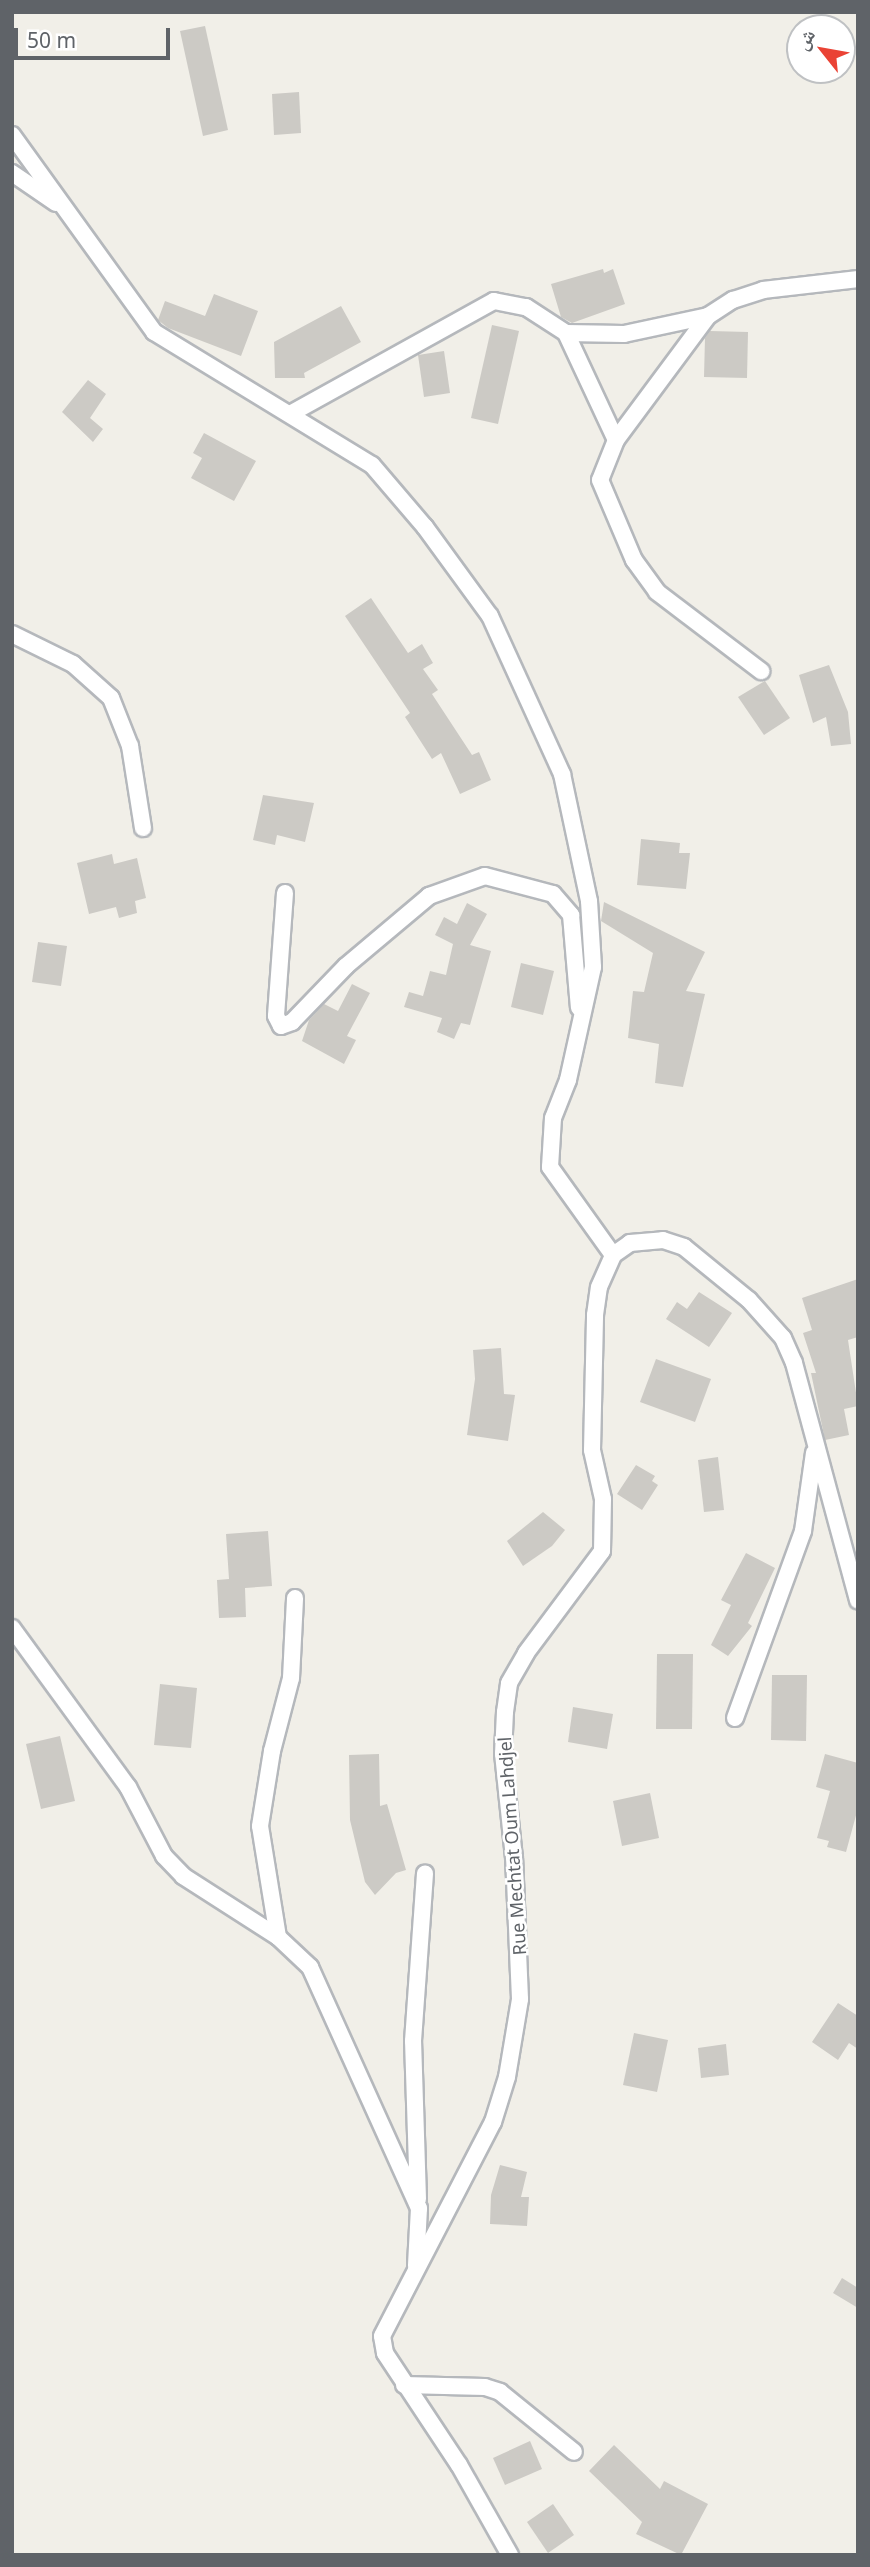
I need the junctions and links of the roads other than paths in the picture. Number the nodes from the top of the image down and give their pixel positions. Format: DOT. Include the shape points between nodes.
graph roads {
  1 [pos="12,135"];
  2 [pos="12,173"];
  3 [pos="64,208"];
  4 [pos="858,279"];
  5 [pos="708,316"];
  6 [pos="566,333"];
  7 [pos="290,414"];
  8 [pos="616,440"];
  9 [pos="12,635"];
  10 [pos="761,671"];
  11 [pos="143,828"];
  12 [pos="285,893"];
  13 [pos="579,1035"];
  14 [pos="613,1255"];
  15 [pos="815,1446"];
  16 [pos="295,1598"];
  17 [pos="858,1601"];
  18 [pos="12,1628"];
  19 [pos="735,1718"];
  20 [pos="425,1873"];
  21 [pos="278,1937"];
  22 [pos="419,2208"];
  23 [pos="416,2273"];
  24 [pos="404,2385"];
  25 [pos="574,2452"];
  26 [pos="510,2555"];
  1 -- 3 [label="street"];
  2 -- 3 [label="street"];
  3 -- 7 [label="street" via="153,332"];
  4 -- 5 [label="street" via="764,290 733,300"];
  5 -- 6 [label="street" via="624,334"];
  5 -- 8 [label="street"];
  6 -- 7 [label="street" via="526,307 494,301"];
  6 -- 8 [label="street"];
  7 -- 13 [label="street" via="372,465 425,527 490,616 546,735 562,774 589,901 593,967"];
  8 -- 10 [label="street" via="600,480 634,560 672,607"];
  9 -- 11 [label="street" via="73,664 111,698 130,746"];
  12 -- 13 [label="street" via="276,1016 281,1026 292,1022 346,965 429,896 485,876 553,894 571,915"];
  13 -- 14 [label="street" via="553,1118 550,1167"];
  14 -- 15 [label="street" via="630,1243 649,1239 684,1247 758,1308 783,1338 794,1363"];
  14 -- 23 [label="street, Rue Mechtat Oum Lahdjel" via="599,1287 595,1315 592,1450 603,1499 602,1551 526,1653 509,1683 505,1713 503,1754 514,1858 520,1999 508,2077 493,2122"];
  15 -- 17 [label="street"];
  15 -- 19 [label="street" via="803,1531"];
  16 -- 21 [label="street" via="291,1678 272,1751 260,1826"];
  18 -- 21 [label="street" via="128,1787 164,1856 183,1876"];
  20 -- 22 [label="street" via="413,2041"];
  21 -- 22 [label="street" via="310,1967"];
  22 -- 23 [label="street"];
  23 -- 24 [label="street, Rue Mechtat Oum Lahdjel" via="382,2336 385,2353"];
  24 -- 25 [label="street" via="485,2387 500,2392"];
  24 -- 26 [label="street, Rue Mechtat Oum Lahdjel" via="459,2465"];
}
